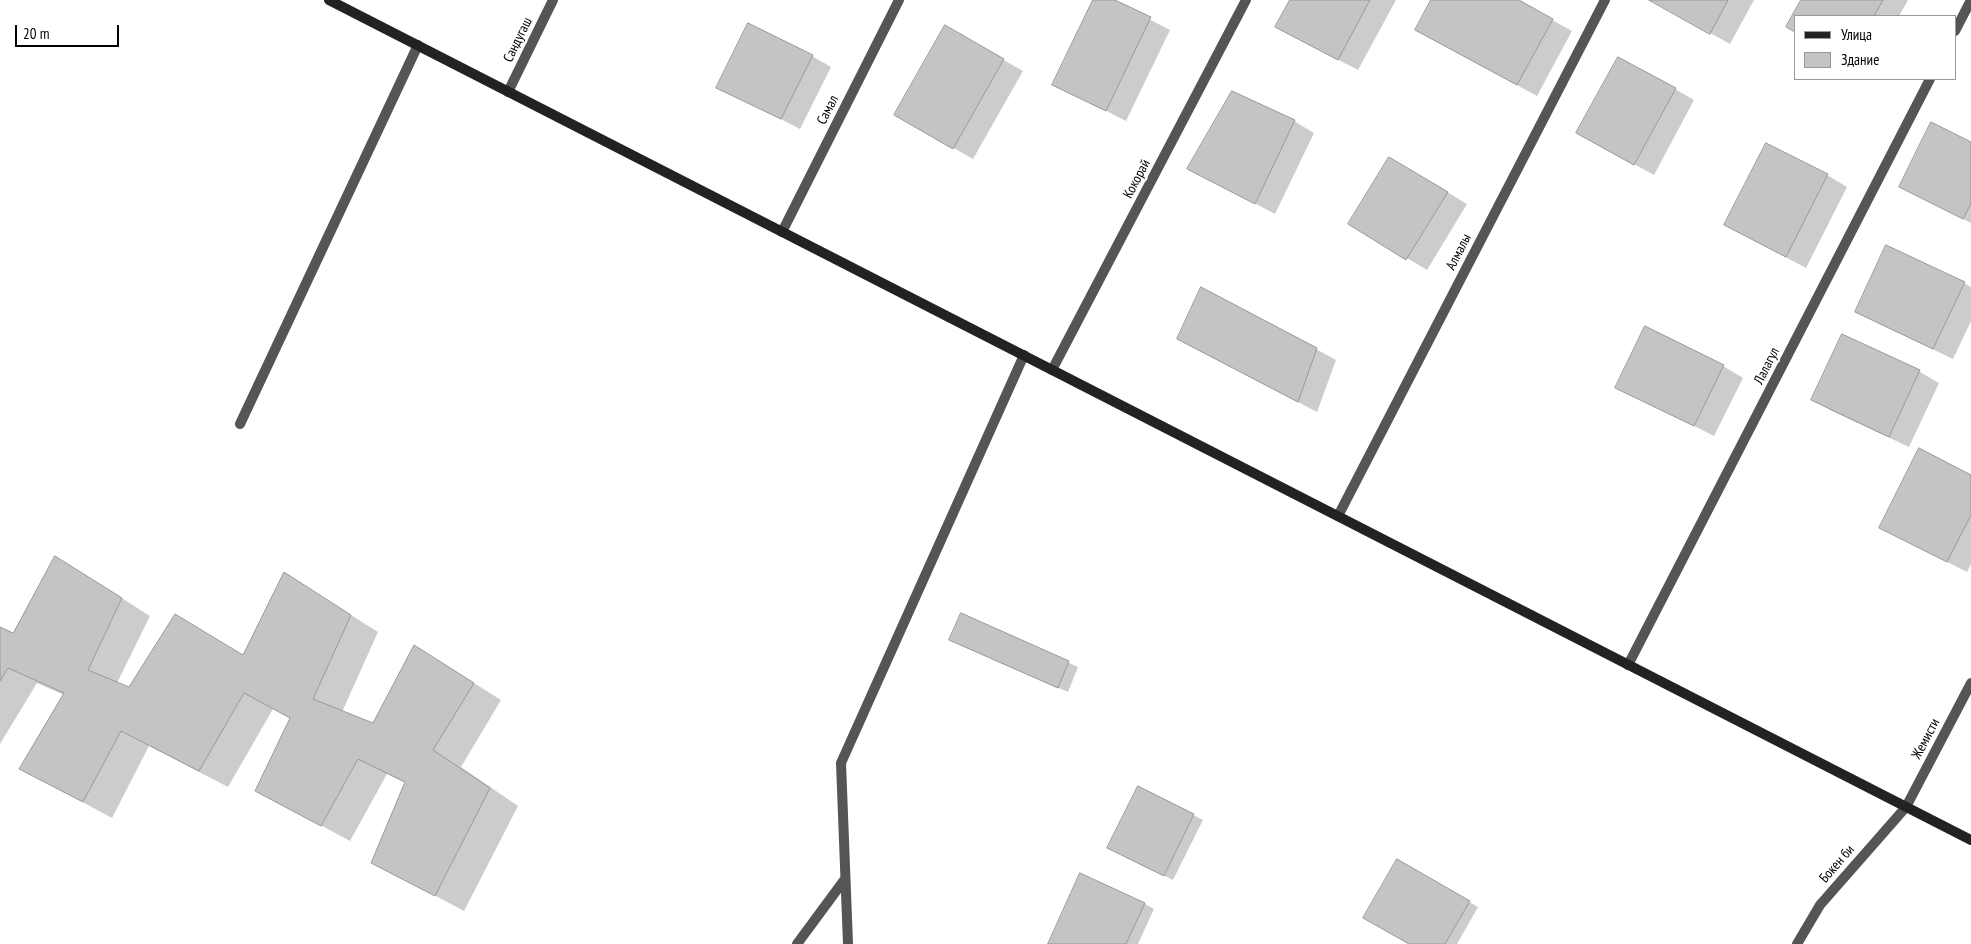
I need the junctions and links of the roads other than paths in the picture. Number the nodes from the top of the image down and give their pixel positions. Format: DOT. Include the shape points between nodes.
graph roads {
  1 [pos="330,0"];
  2 [pos="553,0"];
  3 [pos="899,0"];
  4 [pos="1246,0"];
  5 [pos="1605,0"];
  6 [pos="1971,0"];
  7 [pos="1956,29"];
  8 [pos="418,46"];
  9 [pos="1929,80"];
  10 [pos="508,92"];
  11 [pos="782,232"];
  12 [pos="1024,356"];
  13 [pos="1052,370"];
  14 [pos="240,424"];
  15 [pos="1338,516"];
  16 [pos="1628,665"];
  17 [pos="1971,683"];
  18 [pos="1906,807"];
  19 [pos="1971,840"];
  20 [pos="845,879"];
  21 [pos="797,944"];
  22 [pos="848,944"];
  23 [pos="1796,944"];
  1 -- 8 [label="main road"];
  2 -- 10 [label="street, Сандугаш"];
  3 -- 11 [label="street, Самал"];
  4 -- 13 [label="street, Кокорай"];
  5 -- 15 [label="street, Алмалы"];
  6 -- 7 [label="street"];
  8 -- 10 [label="main road"];
  8 -- 14 [label="street"];
  9 -- 16 [label="street, Лалагул"];
  10 -- 11 [label="main road"];
  11 -- 12 [label="main road"];
  12 -- 13 [label="main road"];
  12 -- 20 [label="street" via="841,763"];
  13 -- 15 [label="main road"];
  15 -- 16 [label="main road"];
  16 -- 18 [label="main road"];
  17 -- 18 [label="street, Жемисти"];
  18 -- 19 [label="main road"];
  18 -- 23 [label="street, Бокен би" via="1820,905"];
  20 -- 21 [label="street"];
  20 -- 22 [label="street"];
}
